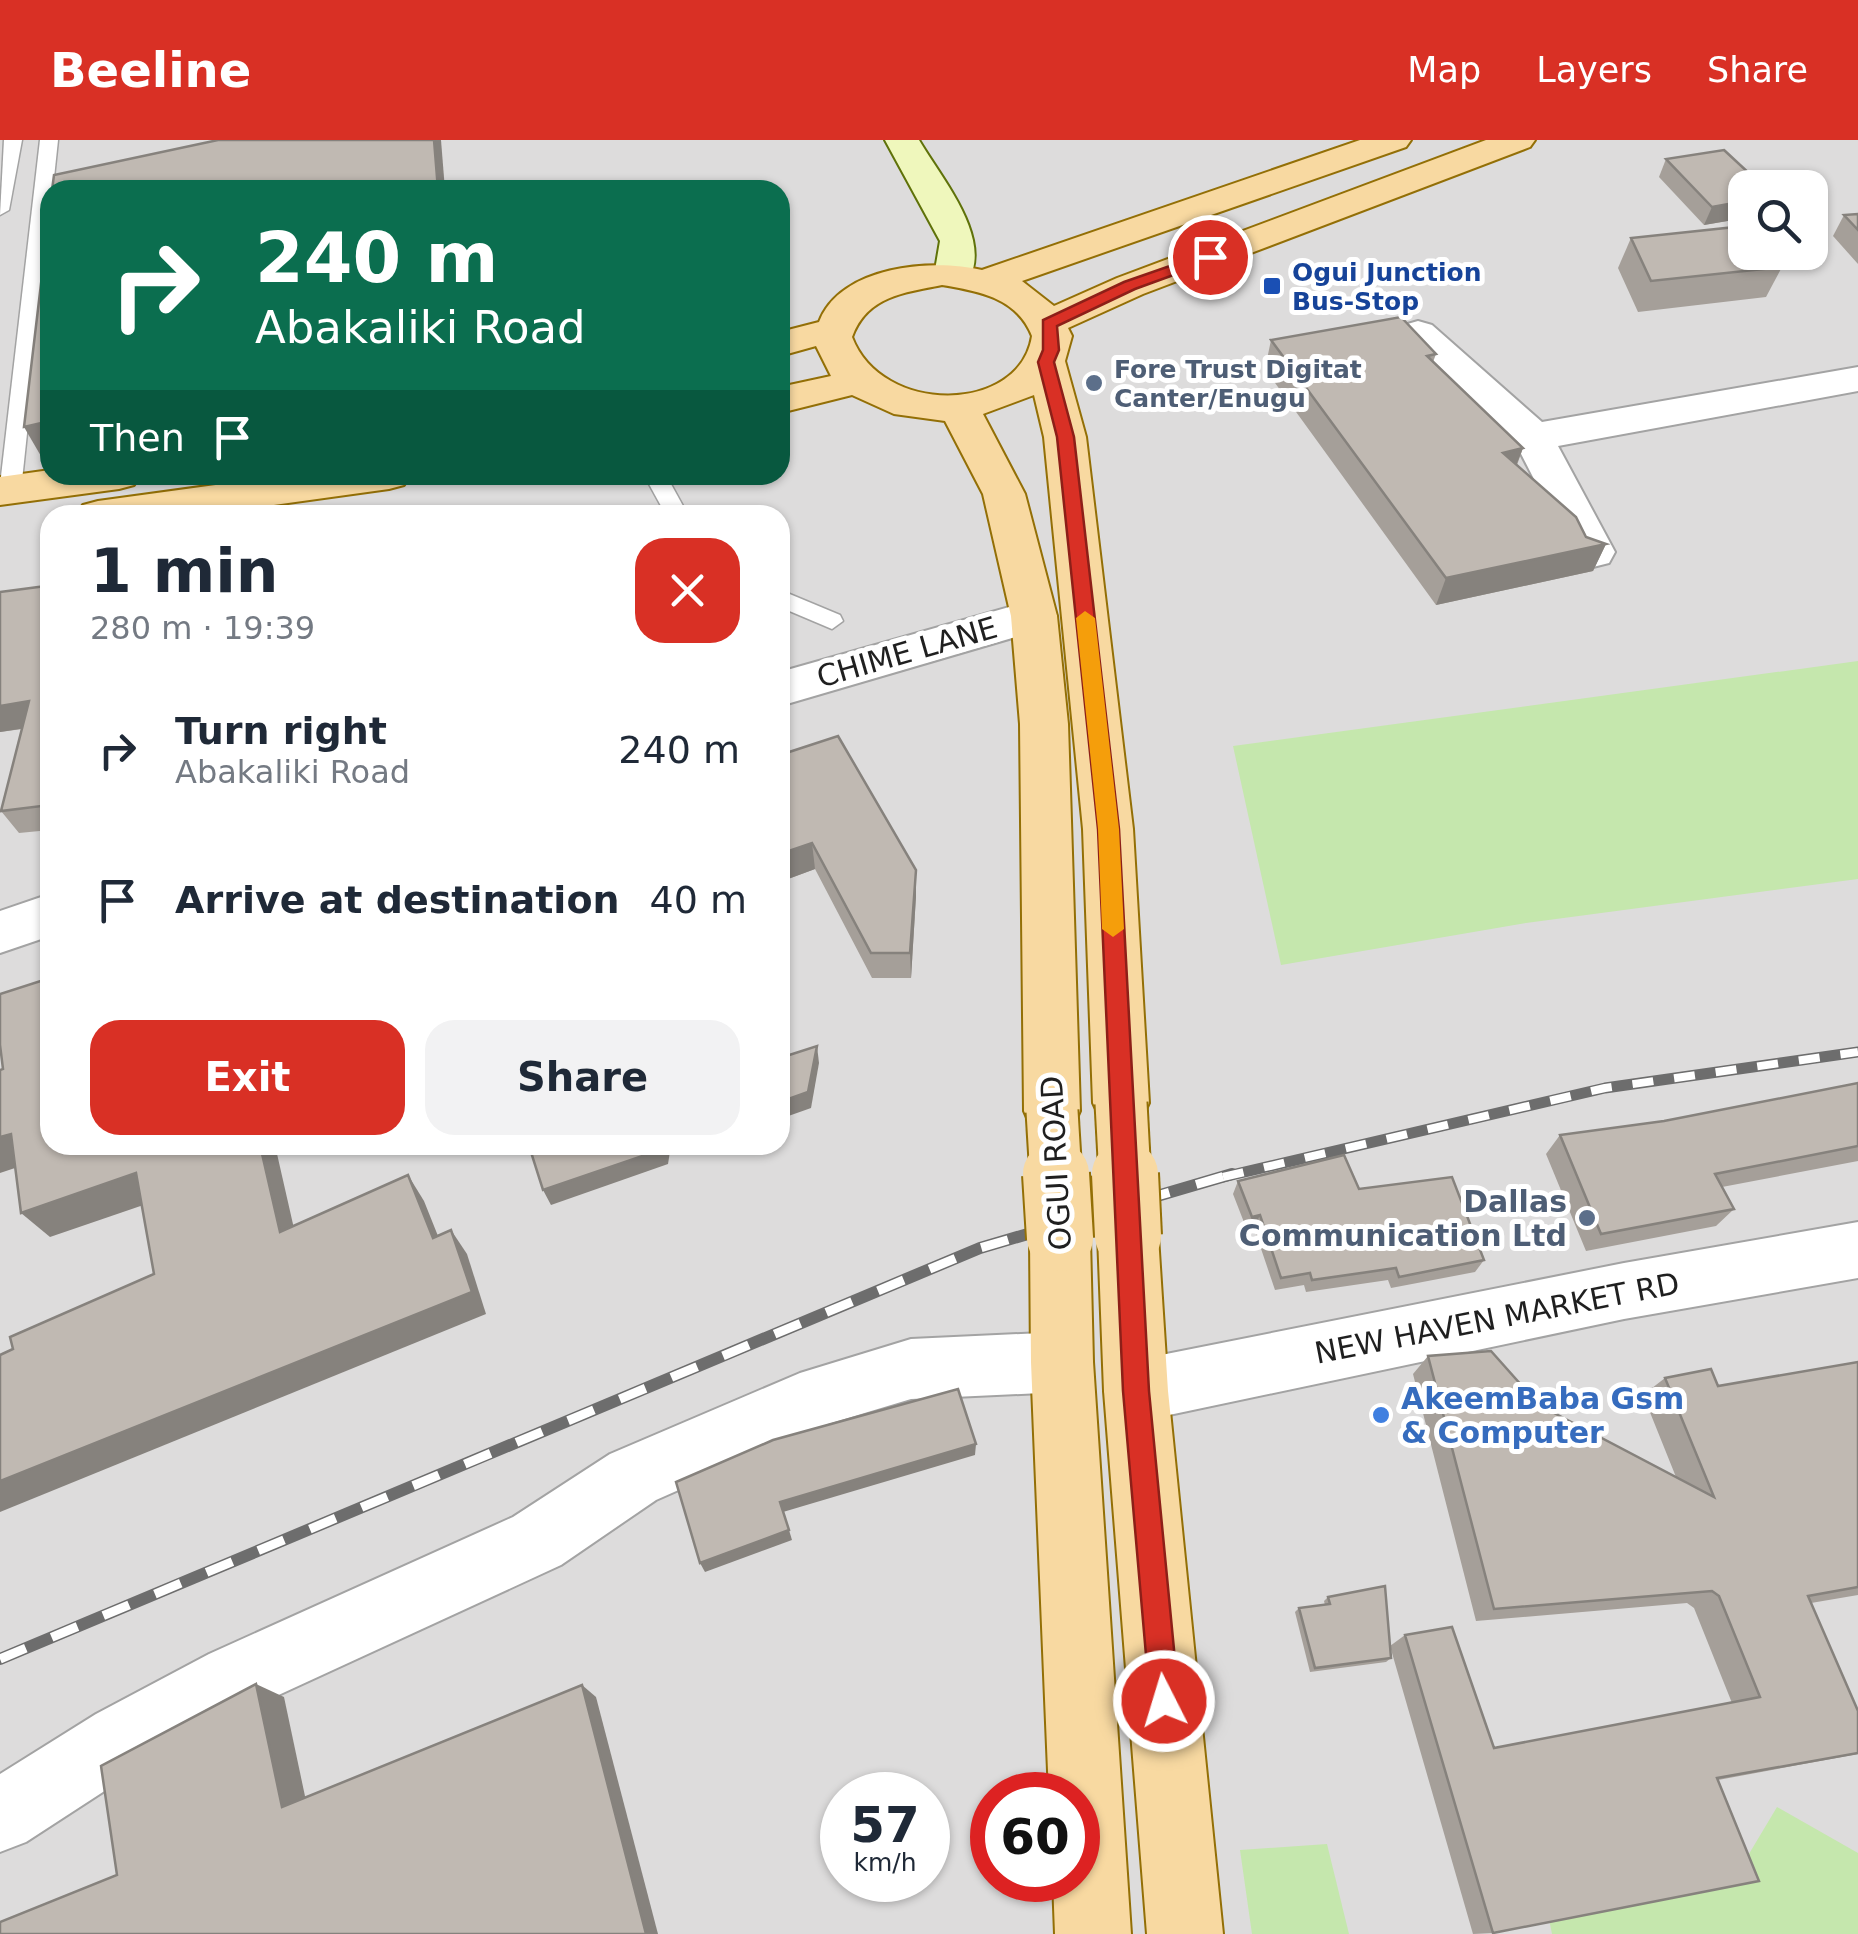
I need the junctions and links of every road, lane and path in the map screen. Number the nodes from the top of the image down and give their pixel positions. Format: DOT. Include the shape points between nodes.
graph roads {
  1 [pos="13,140"];
  2 [pos="48,140"];
  3 [pos="902,140"];
  4 [pos="1394,140"];
  5 [pos="1518,140"];
  6 [pos="45,180"];
  7 [pos="40,209"];
  8 [pos="0,210"];
  9 [pos="0,222"];
  10 [pos="40,230"];
  11 [pos="970,278"];
  12 [pos="833,330"];
  13 [pos="1418,333"];
  14 [pos="790,341"];
  15 [pos="1047,343"];
  16 [pos="1858,379"];
  17 [pos="856,382"];
  18 [pos="790,398"];
  19 [pos="958,406"];
  20 [pos="1533,437"];
  21 [pos="78,485"];
  22 [pos="307,485"];
  23 [pos="3,503"];
  24 [pos="168,505"];
  25 [pos="40,518"];
  26 [pos="1592,552"];
  27 [pos="790,602"];
  28 [pos="1034,616"];
  29 [pos="832,621"];
  30 [pos="790,685"];
  31 [pos="40,918"];
  32 [pos="0,932"];
  33 [pos="1126,1216"];
  34 [pos="1059,1217"];
  35 [pos="1858,1250"];
  36 [pos="1062,1362"];
  37 [pos="1136,1391"];
  38 [pos="0,1816"];
  39 [pos="1093,1934"];
  40 [pos="1185,1934"];
  1 -- 8 [label="lane"];
  2 -- 6 [label="lane"];
  3 -- 11 [label="street" via="958,241"];
  4 -- 11 [label="main road"];
  5 -- 15 [label="main road" via="1130,286"];
  7 -- 9 [label="lane"];
  10 -- 23 [label="lane"];
  11 -- 12 [label="main road" via="917,276 871,290 840,315"];
  11 -- 15 [label="main road" via="1035,306"];
  12 -- 14 [label="main road"];
  12 -- 17 [label="main road" via="832,348"];
  13 -- 20 [label="street"];
  15 -- 19 [label="main road" via="1036,376 1003,396"];
  15 -- 33 [label="main road, bridge" via="1065,437 1108,829"];
  16 -- 20 [label="street"];
  17 -- 18 [label="main road"];
  17 -- 19 [label="main road" via="901,402"];
  19 -- 28 [label="main road, OGUI ROAD" via="1004,494"];
  20 -- 26 [label="street"];
  21 -- 23 [label="main road"];
  22 -- 24 [label="main road"];
  23 -- 25 [label="main road"];
  27 -- 29 [label="lane"];
  28 -- 30 [label="street, CHIME LANE"];
  28 -- 34 [label="main road, OGUI ROAD, bridge" via="1044,724"];
  31 -- 32 [label="street"];
  33 -- 34 [label="street"];
  33 -- 37 [label="main road"];
  34 -- 36 [label="main road, OGUI ROAD"];
  35 -- 37 [label="street, NEW HAVEN MARKET RD"];
  36 -- 38 [label="street" via="911,1369 822,1394 633,1477 537,1541 234,1679 121,1739"];
  36 -- 39 [label="main road, OGUI ROAD"];
  37 -- 40 [label="main road"];
}
